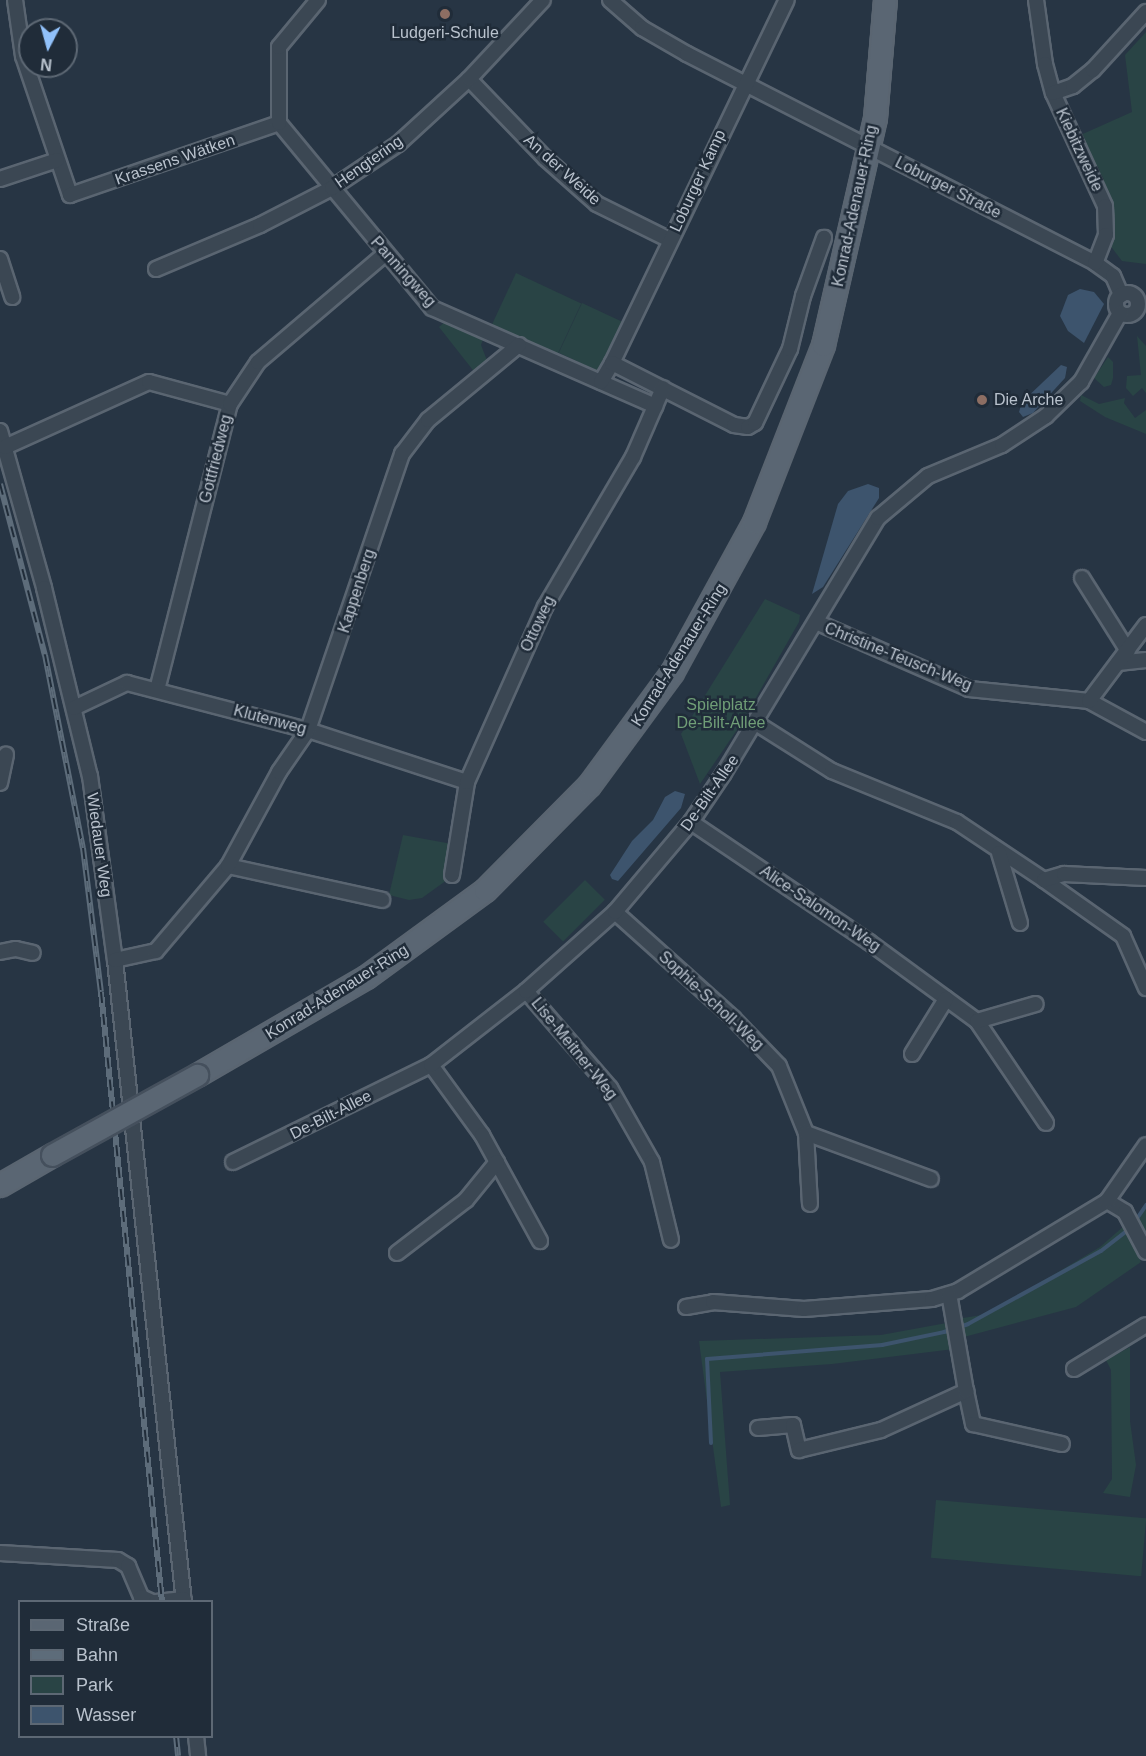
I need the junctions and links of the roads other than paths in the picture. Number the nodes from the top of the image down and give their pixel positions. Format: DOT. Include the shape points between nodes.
graph roads {
  1 [pos="15,0"];
  2 [pos="318,0"];
  3 [pos="543,0"];
  4 [pos="610,0"];
  5 [pos="787,0"];
  6 [pos="885,0"];
  7 [pos="1036,0"];
  8 [pos="1146,12"];
  9 [pos="469,79"];
  10 [pos="744,82"];
  11 [pos="1053,93"];
  12 [pos="279,123"];
  13 [pos="868,147"];
  14 [pos="57,160"];
  15 [pos="0,179"];
  16 [pos="332,188"];
  17 [pos="824,238"];
  18 [pos="670,240"];
  19 [pos="385,254"];
  20 [pos="0,259"];
  21 [pos="1095,263"];
  22 [pos="156,269"];
  23 [pos="1121,295"];
  24 [pos="12,297"];
  25 [pos="1142,311"];
  26 [pos="1120,313"];
  27 [pos="519,345"];
  28 [pos="612,363"];
  29 [pos="601,382"];
  30 [pos="663,388"];
  31 [pos="230,404"];
  32 [pos="655,406"];
  33 [pos="0,430"];
  34 [pos="5,447"];
  35 [pos="1082,578"];
  36 [pos="816,622"];
  37 [pos="1146,625"];
  38 [pos="1128,651"];
  39 [pos="1146,660"];
  40 [pos="1118,663"];
  41 [pos="157,690"];
  42 [pos="1089,701"];
  43 [pos="74,708"];
  44 [pos="756,723"];
  45 [pos="308,730"];
  46 [pos="1146,732"];
  47 [pos="6,755"];
  48 [pos="467,782"];
  49 [pos="0,783"];
  50 [pos="691,822"];
  51 [pos="999,852"];
  52 [pos="228,866"];
  53 [pos="452,875"];
  54 [pos="1146,878"];
  55 [pos="1044,880"];
  56 [pos="382,900"];
  57 [pos="615,912"];
  58 [pos="1020,923"];
  59 [pos="0,952"];
  60 [pos="33,953"];
  61 [pos="114,960"];
  62 [pos="1146,987"];
  63 [pos="526,991"];
  64 [pos="946,999"];
  65 [pos="1036,1004"];
  66 [pos="976,1021"];
  67 [pos="912,1054"];
  68 [pos="431,1065"];
  69 [pos="1046,1123"];
  70 [pos="806,1134"];
  71 [pos="1146,1145"];
  72 [pos="233,1162"];
  73 [pos="497,1162"];
  74 [pos="931,1179"];
  75 [pos="0,1185"];
  76 [pos="1107,1201"];
  77 [pos="810,1204"];
  78 [pos="670,1240"];
  79 [pos="540,1241"];
  80 [pos="1146,1252"];
  81 [pos="398,1253"];
  82 [pos="949,1294"];
  83 [pos="686,1307"];
  84 [pos="1146,1325"];
  85 [pos="1074,1369"];
  86 [pos="966,1391"];
  87 [pos="758,1428"];
  88 [pos="1062,1444"];
  89 [pos="0,1553"];
  90 [pos="149,1600"];
  91 [pos="184,1600"];
  92 [pos="196,1738"];
  93 [pos="198,1756"];
  1 -- 14 [label="street" via="23,56"];
  2 -- 12 [label="street" via="279,47"];
  3 -- 9 [label="street, Hengtering"];
  4 -- 10 [label="street, Loburger Straße" via="642,28"];
  5 -- 10 [label="street, Loburger Kamp"];
  6 -- 13 [label="main road, Konrad-Adenauer-Ring" via="881,72"];
  7 -- 11 [label="street, Kiebitzweide"];
  8 -- 11 [label="street" via="1093,70 1073,86"];
  9 -- 16 [label="street, Hengtering" via="398,144"];
  9 -- 18 [label="street, An der Weide" via="544,158 597,204"];
  10 -- 13 [label="street, Loburger Straße"];
  10 -- 18 [label="street, Loburger Kamp"];
  11 -- 21 [label="street, Kiebitzweide" via="1105,206 1106,235"];
  12 -- 14 [label="street, Krassens Wätken" via="70,195"];
  12 -- 16 [label="street, Panningweg"];
  13 -- 21 [label="street, Loburger Straße"];
  13 -- 75 [label="main road, Konrad-Adenauer-Ring, bridge" via="829,325 774,476 703,621 634,728 559,818 462,909 366,977"];
  14 -- 15 [label="street"];
  16 -- 19 [label="street, Panningweg"];
  16 -- 22 [label="street, Hengtering" via="260,225"];
  17 -- 30 [label="street" via="802,296 789,349 754,423 748,427 734,425 674,398"];
  18 -- 28 [label="street, Loburger Kamp"];
  19 -- 27 [label="street, Panningweg" via="432,308"];
  19 -- 31 [label="street, Gottfriedweg" via="258,362"];
  20 -- 24 [label="street"];
  21 -- 23 [label="street, Loburger Straße" via="1113,276"];
  23 -- 25 [label="street, Loburger Straße" via="1134,296"];
  23 -- 26 [label="street" via="1116,303"];
  25 -- 26 [label="street"];
  26 -- 36 [label="street, De-Bilt-Allee" via="1081,381 1046,416 1002,445 928,476 889,506 867,533"];
  27 -- 29 [label="street, Panningweg"];
  27 -- 45 [label="street, Kappenberg" via="428,420 402,454"];
  28 -- 29 [label="street"];
  28 -- 30 [label="street"];
  29 -- 32 [label="street, Panningweg"];
  30 -- 32 [label="street, Ottoweg"];
  31 -- 34 [label="street" via="148,382"];
  31 -- 41 [label="street, Gottfriedweg"];
  32 -- 48 [label="street, Ottoweg" via="633,457 545,607"];
  33 -- 34 [label="street, Wiedauer Weg"];
  34 -- 43 [label="street, Wiedauer Weg"];
  35 -- 38 [label="street"];
  36 -- 42 [label="street, Christine-Teusch-Weg" via="969,689"];
  36 -- 44 [label="street, De-Bilt-Allee"];
  37 -- 38 [label="street"];
  38 -- 40 [label="street"];
  39 -- 40 [label="street"];
  40 -- 42 [label="street"];
  41 -- 43 [label="street, Klutenweg" via="127,683"];
  41 -- 45 [label="street, Klutenweg"];
  42 -- 46 [label="street, Christine-Teusch-Weg"];
  43 -- 61 [label="street, Wiedauer Weg" via="90,776"];
  44 -- 50 [label="street, De-Bilt-Allee"];
  44 -- 51 [label="street" via="832,771 957,822"];
  45 -- 48 [label="street, Klutenweg"];
  45 -- 52 [label="street, Kappenberg" via="279,772"];
  47 -- 49 [label="street"];
  48 -- 53 [label="street, Ottoweg"];
  50 -- 57 [label="street, De-Bilt-Allee"];
  50 -- 64 [label="street, Alice-Salomon-Weg"];
  51 -- 55 [label="street"];
  51 -- 58 [label="street"];
  52 -- 56 [label="street"];
  52 -- 61 [label="street, Kappenberg" via="156,951"];
  54 -- 55 [label="street" via="1064,874"];
  55 -- 62 [label="street" via="1123,936"];
  57 -- 63 [label="street, De-Bilt-Allee"];
  57 -- 70 [label="street, Sophie-Scholl-Weg" via="733,1018 779,1066"];
  59 -- 60 [label="street" via="16,949"];
  61 -- 91 [label="street, Wiedauer Weg"];
  63 -- 68 [label="street, De-Bilt-Allee"];
  63 -- 78 [label="street, Lise-Meitner-Weg" via="610,1088 652,1162"];
  64 -- 66 [label="street, Alice-Salomon-Weg"];
  64 -- 67 [label="street"];
  65 -- 66 [label="street"];
  66 -- 69 [label="street, Alice-Salomon-Weg"];
  68 -- 72 [label="street, De-Bilt-Allee"];
  68 -- 73 [label="street"];
  70 -- 74 [label="street"];
  70 -- 77 [label="street, Sophie-Scholl-Weg"];
  71 -- 76 [label="street"];
  73 -- 79 [label="street"];
  73 -- 81 [label="street" via="466,1200"];
  76 -- 80 [label="street" via="1125,1212"];
  76 -- 82 [label="street"];
  82 -- 83 [label="street" via="804,1309 713,1302"];
  82 -- 86 [label="street"];
  84 -- 85 [label="street"];
  86 -- 87 [label="street" via="881,1430 799,1450 793,1425"];
  86 -- 88 [label="street" via="973,1424"];
  89 -- 90 [label="street" via="118,1560 135,1578 141,1597"];
  92 -- 93 [label="street"];
}
